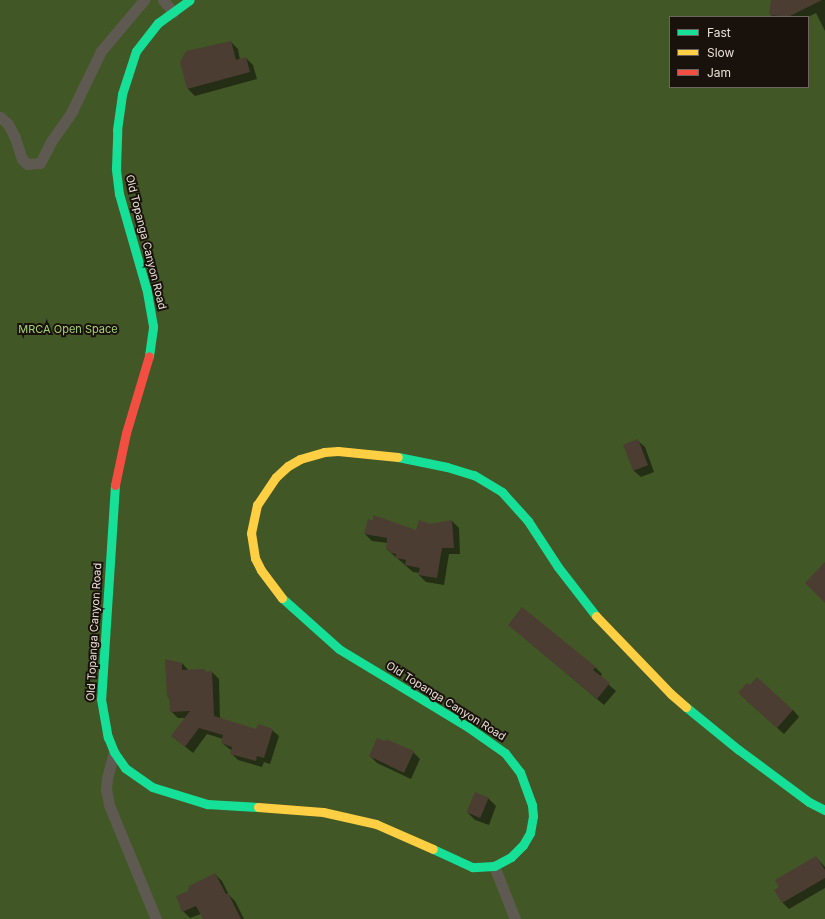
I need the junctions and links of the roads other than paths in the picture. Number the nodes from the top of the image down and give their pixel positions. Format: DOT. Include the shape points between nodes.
graph roads {
  1 [pos="144,0"];
  2 [pos="163,0"];
  3 [pos="190,0"];
  4 [pos="173,12"];
  5 [pos="0,117"];
  6 [pos="114,752"];
  7 [pos="825,810"];
  8 [pos="494,866"];
  9 [pos="156,919"];
  10 [pos="515,919"];
  1 -- 5 [label="lane" via="101,51 72,111 40,163 27,164 22,159 8,124"];
  2 -- 4 [label="lane"];
  3 -- 4 [label="main road, Old Topanga Canyon Road"];
  4 -- 6 [label="main road, Old Topanga Canyon Road" via="147,35 131,62 116,130 119,194 146,288 153,326 147,367 126,433 113,500 101,699 108,737"];
  6 -- 8 [label="main road, Old Topanga Canyon Road" via="125,768 152,787 207,804 341,815 376,824 472,867"];
  6 -- 9 [label="lane" via="107,779 108,804"];
  7 -- 8 [label="main road, Old Topanga Canyon Road" via="809,802 739,750 671,694 590,610 515,504 489,483 448,467 387,455 338,450 300,459 276,477 257,505 250,533 255,558 284,600 339,649 468,727 505,753 520,772 530,794 533,816 530,833 511,857"];
  8 -- 10 [label="lane"];
}
